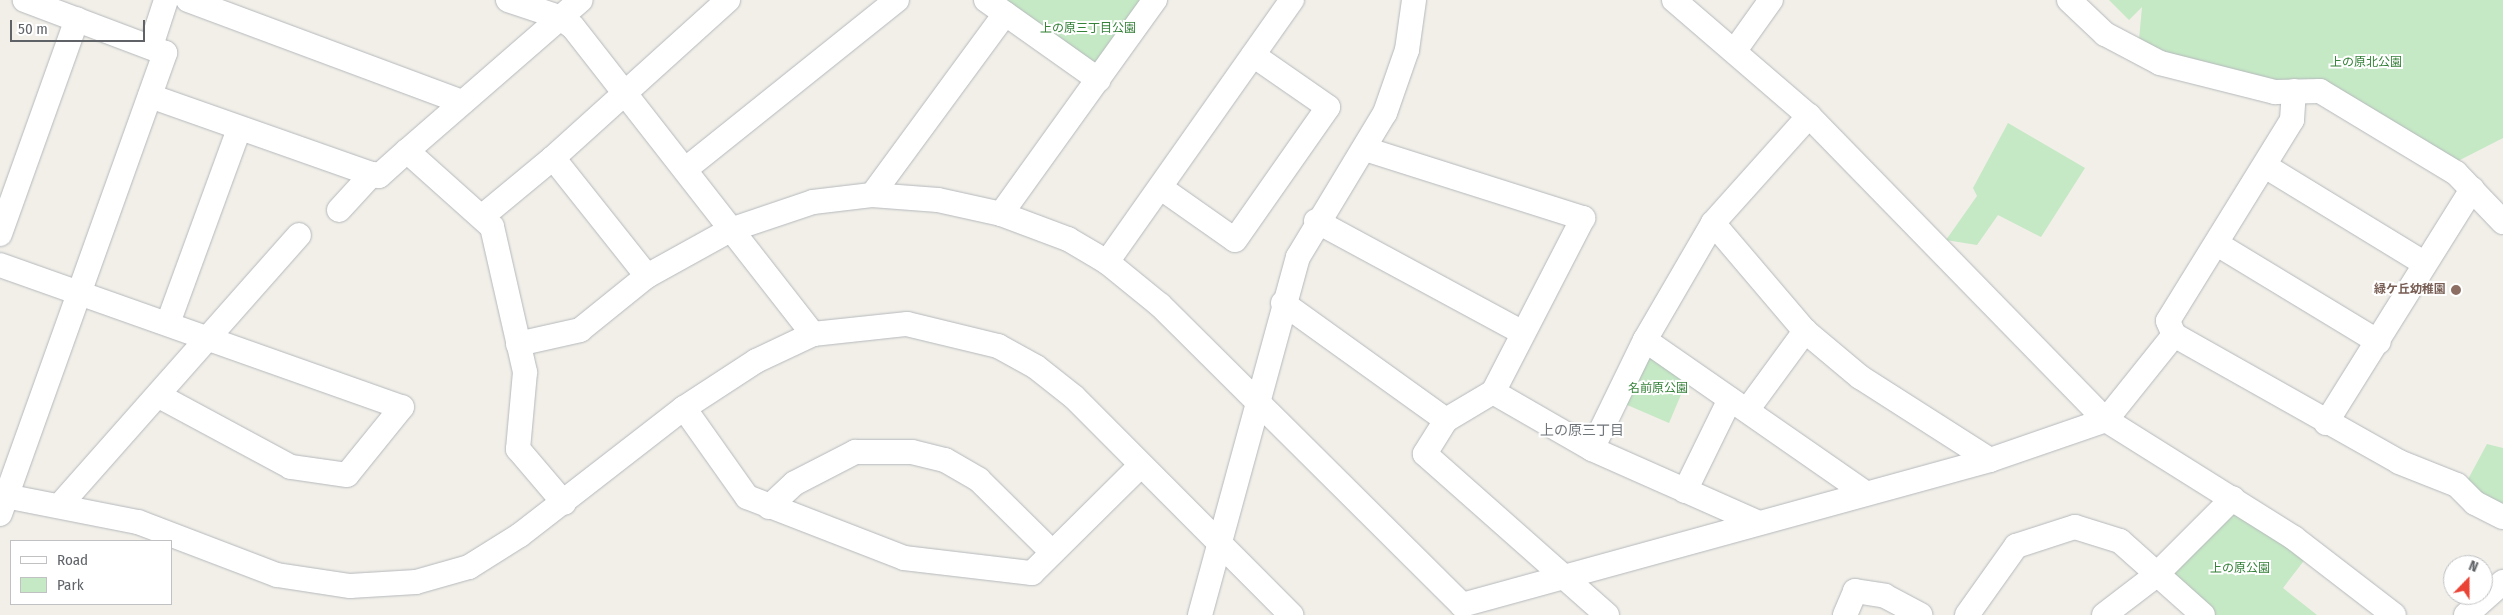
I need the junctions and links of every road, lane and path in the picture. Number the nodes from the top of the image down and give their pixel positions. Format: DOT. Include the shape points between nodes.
graph roads {
  1 [pos="25,0"];
  2 [pos="166,0"];
  3 [pos="188,0"];
  4 [pos="508,0"];
  5 [pos="581,0"];
  6 [pos="728,0"];
  7 [pos="897,0"];
  8 [pos="986,0"];
  9 [pos="1155,0"];
  10 [pos="1292,0"];
  11 [pos="1414,0"];
  12 [pos="1674,0"];
  13 [pos="1772,0"];
  14 [pos="2069,0"];
  15 [pos="1005,14"];
  16 [pos="559,17"];
  17 [pos="77,18"];
  18 [pos="152,46"];
  19 [pos="1736,49"];
  20 [pos="1253,55"];
  21 [pos="1099,80"];
  22 [pos="623,92"];
  23 [pos="2294,92"];
  24 [pos="150,96"];
  25 [pos="463,102"];
  26 [pos="1809,116"];
  27 [pos="239,129"];
  28 [pos="1365,149"];
  29 [pos="407,151"];
  30 [pos="553,158"];
  31 [pos="2265,166"];
  32 [pos="687,168"];
  33 [pos="372,174"];
  34 [pos="1161,188"];
  35 [pos="2472,188"];
  36 [pos="872,195"];
  37 [pos="339,210"];
  38 [pos="1001,214"];
  39 [pos="484,215"];
  40 [pos="1316,221"];
  41 [pos="2503,222"];
  42 [pos="1713,223"];
  43 [pos="730,230"];
  44 [pos="0,234"];
  45 [pos="299,235"];
  46 [pos="2217,244"];
  47 [pos="1107,262"];
  48 [pos="2424,263"];
  49 [pos="0,265"];
  50 [pos="647,276"];
  51 [pos="79,292"];
  52 [pos="1283,303"];
  53 [pos="168,323"];
  54 [pos="1805,331"];
  55 [pos="1523,333"];
  56 [pos="813,334"];
  57 [pos="2174,334"];
  58 [pos="206,338"];
  59 [pos="1645,340"];
  60 [pos="2379,342"];
  61 [pos="518,344"];
  62 [pos="1493,392"];
  63 [pos="159,396"];
  64 [pos="1258,400"];
  65 [pos="1739,404"];
  66 [pos="684,408"];
  67 [pos="1446,420"];
  68 [pos="2106,420"];
  69 [pos="2326,423"];
  70 [pos="1592,449"];
  71 [pos="1990,460"];
  72 [pos="1141,465"];
  73 [pos="1685,491"];
  74 [pos="1865,492"];
  75 [pos="2233,498"];
  76 [pos="2,502"];
  77 [pos="564,503"];
  78 [pos="61,504"];
  79 [pos="768,507"];
  80 [pos="2503,517"];
  81 [pos="1757,522"];
  82 [pos="1220,544"];
  83 [pos="1052,552"];
  84 [pos="1563,575"];
  85 [pos="2155,576"];
  86 [pos="2503,582"];
  87 [pos="1462,612"];
  88 [pos="1200,615"];
  89 [pos="1290,615"];
  90 [pos="1607,615"];
  91 [pos="1845,615"];
  92 [pos="1920,615"];
  93 [pos="1967,615"];
  94 [pos="2104,615"];
  95 [pos="2203,615"];
  96 [pos="2394,615"];
  97 [pos="2466,615"];
  1 -- 17 [label="street"];
  2 -- 18 [label="street"];
  3 -- 25 [label="street"];
  4 -- 16 [label="street"];
  5 -- 16 [label="street"];
  6 -- 22 [label="street"];
  7 -- 32 [label="street"];
  8 -- 15 [label="street"];
  9 -- 21 [label="street"];
  10 -- 20 [label="street"];
  11 -- 28 [label="street" via="1402,69"];
  12 -- 19 [label="street"];
  13 -- 19 [label="street"];
  14 -- 23 [label="street" via="2105,34 2160,63 2275,92"];
  15 -- 21 [label="street"];
  15 -- 36 [label="street"];
  16 -- 22 [label="street" via="573,27"];
  16 -- 25 [label="street"];
  17 -- 18 [label="street"];
  17 -- 44 [label="street"];
  18 -- 24 [label="street" via="165,53"];
  19 -- 26 [label="street"];
  20 -- 34 [label="street"];
  20 -- 34 [label="street" via="1328,107 1235,240"];
  21 -- 38 [label="street"];
  22 -- 30 [label="street"];
  22 -- 32 [label="street"];
  23 -- 31 [label="street" via="2292,120"];
  23 -- 35 [label="street" via="2320,91 2456,173"];
  24 -- 27 [label="street"];
  24 -- 51 [label="street"];
  25 -- 29 [label="street"];
  26 -- 42 [label="street"];
  26 -- 68 [label="street"];
  27 -- 33 [label="street"];
  27 -- 53 [label="street"];
  28 -- 40 [label="street"];
  28 -- 55 [label="street" via="1583,218"];
  29 -- 33 [label="street" via="379,176"];
  29 -- 39 [label="street"];
  30 -- 39 [label="street"];
  30 -- 50 [label="street"];
  31 -- 46 [label="street"];
  31 -- 48 [label="street"];
  32 -- 43 [label="street"];
  33 -- 37 [label="street"];
  34 -- 47 [label="street"];
  35 -- 41 [label="street"];
  35 -- 48 [label="street"];
  36 -- 38 [label="street" via="938,200"];
  36 -- 43 [label="street" via="813,202"];
  38 -- 47 [label="street" via="1068,239"];
  39 -- 61 [label="street" via="492,227"];
  40 -- 52 [label="street"];
  40 -- 55 [label="street"];
  42 -- 54 [label="street"];
  42 -- 59 [label="street"];
  43 -- 50 [label="street"];
  43 -- 56 [label="street"];
  45 -- 58 [label="street"];
  46 -- 57 [label="street" via="2168,321"];
  46 -- 60 [label="street"];
  47 -- 64 [label="street" via="1160,305"];
  48 -- 60 [label="street"];
  49 -- 51 [label="street"];
  50 -- 61 [label="street" via="580,330"];
  51 -- 53 [label="street"];
  51 -- 76 [label="street"];
  52 -- 64 [label="street"];
  52 -- 67 [label="street"];
  53 -- 58 [label="street"];
  54 -- 65 [label="street"];
  54 -- 71 [label="street" via="1860,377"];
  55 -- 62 [label="street"];
  56 -- 66 [label="street" via="756,361"];
  56 -- 72 [label="street" via="907,324 998,346 1036,367 1074,397"];
  57 -- 68 [label="street"];
  57 -- 69 [label="street"];
  58 -- 63 [label="street"];
  58 -- 63 [label="street" via="402,407 347,475 291,467"];
  59 -- 65 [label="street"];
  59 -- 70 [label="street"];
  60 -- 69 [label="street"];
  61 -- 77 [label="street" via="525,372 518,450"];
  62 -- 67 [label="street"];
  62 -- 70 [label="street"];
  63 -- 78 [label="street"];
  64 -- 82 [label="street"];
  64 -- 87 [label="street"];
  65 -- 73 [label="street"];
  65 -- 74 [label="street"];
  66 -- 77 [label="street"];
  66 -- 79 [label="street" via="747,496"];
  67 -- 84 [label="street" via="1425,454"];
  68 -- 71 [label="street"];
  68 -- 75 [label="street"];
  69 -- 80 [label="street" via="2399,462 2458,486 2475,503"];
  70 -- 73 [label="street"];
  71 -- 74 [label="street"];
  72 -- 82 [label="street"];
  72 -- 83 [label="street"];
  73 -- 81 [label="street"];
  74 -- 81 [label="street"];
  75 -- 85 [label="street"];
  75 -- 96 [label="street"];
  76 -- 78 [label="street"];
  77 -- 78 [label="street" via="469,567 416,582 350,586 277,575 172,533"];
  79 -- 83 [label="street" via="904,558 1032,573"];
  79 -- 83 [label="street" via="802,478 855,452 912,452 945,460 979,480"];
  81 -- 84 [label="street"];
  82 -- 88 [label="street"];
  82 -- 89 [label="street"];
  84 -- 87 [label="street"];
  84 -- 90 [label="street"];
  85 -- 93 [label="street" via="2120,541 2075,527 2016,546"];
  85 -- 94 [label="street"];
  85 -- 95 [label="street"];
  86 -- 97 [label="street"];
  91 -- 92 [label="street" via="1855,591 1885,596"];
}
